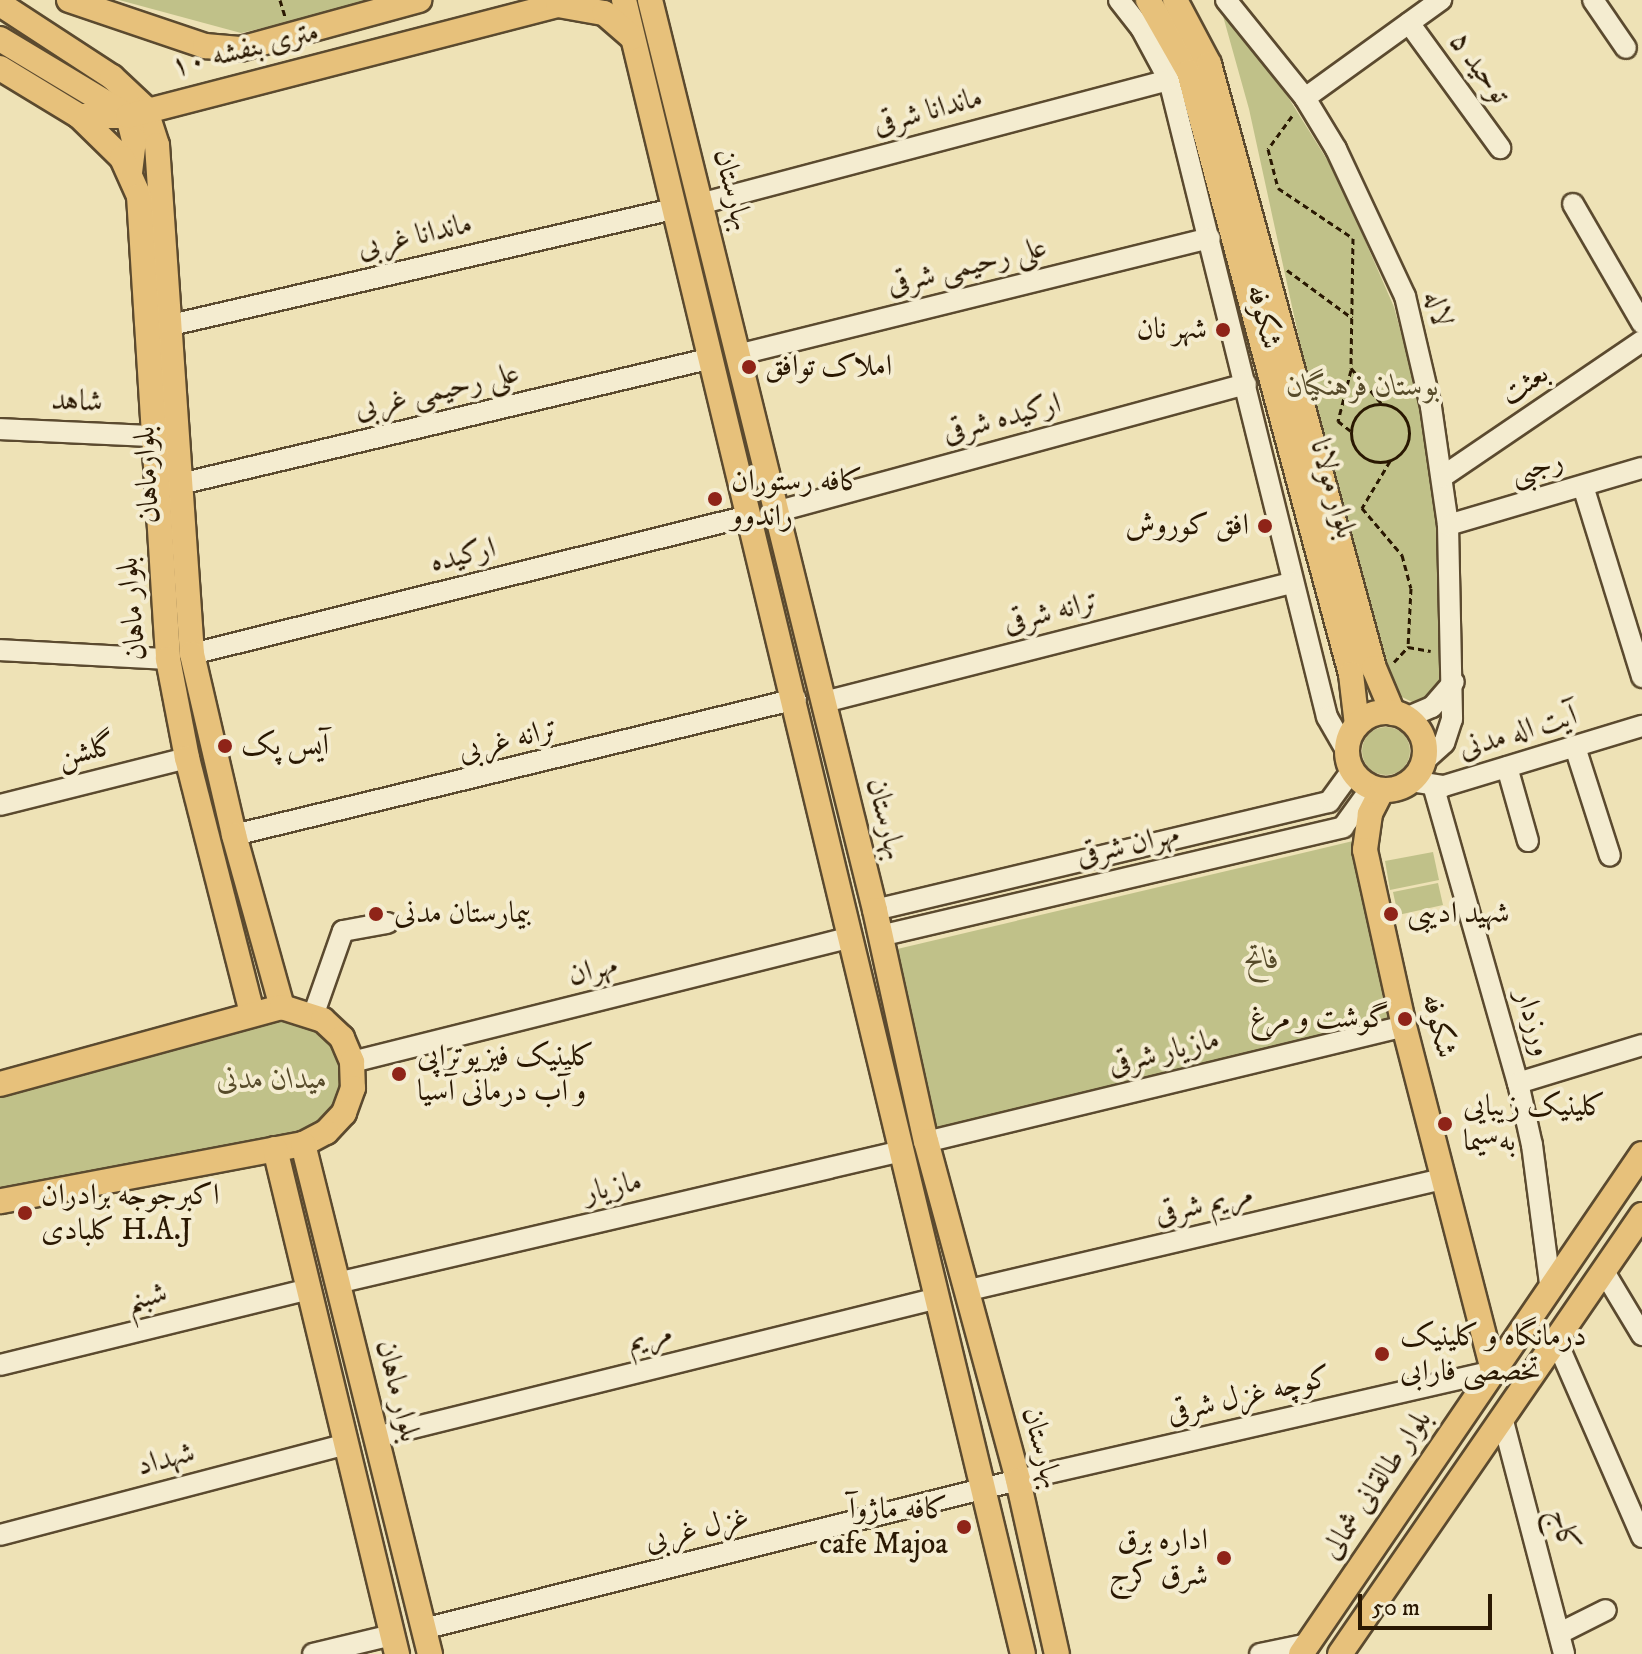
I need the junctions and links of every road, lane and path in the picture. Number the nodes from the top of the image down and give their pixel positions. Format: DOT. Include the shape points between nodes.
graph roads {
  1 [pos="69,0"];
  2 [pos="280,0"];
  3 [pos="419,0"];
  4 [pos="624,0"];
  5 [pos="650,0"];
  6 [pos="1119,0"];
  7 [pos="1148,0"];
  8 [pos="1175,0"];
  9 [pos="1226,0"];
  10 [pos="1441,0"];
  11 [pos="1593,0"];
  12 [pos="562,2"];
  13 [pos="0,4"];
  14 [pos="1412,13"];
  15 [pos="287,25"];
  16 [pos="632,37"];
  17 [pos="0,39"];
  18 [pos="1626,48"];
  19 [pos="0,68"];
  20 [pos="1169,80"];
  21 [pos="1305,98"];
  22 [pos="136,112"];
  23 [pos="79,116"];
  24 [pos="1500,148"];
  25 [pos="130,173"];
  26 [pos="703,203"];
  27 [pos="1573,204"];
  28 [pos="673,209"];
  29 [pos="1210,238"];
  30 [pos="1260,251"];
  31 [pos="1352,318"];
  32 [pos="1642,323"];
  33 [pos="171,325"];
  34 [pos="1642,341"];
  35 [pos="737,355"];
  36 [pos="708,359"];
  37 [pos="1351,368"];
  38 [pos="1246,384"];
  39 [pos="1382,404"];
  40 [pos="0,429"];
  41 [pos="1351,431"];
  42 [pos="151,436"];
  43 [pos="1390,461"];
  44 [pos="1642,468"];
  45 [pos="1442,477"];
  46 [pos="180,484"];
  47 [pos="1583,486"];
  48 [pos="775,512"];
  49 [pos="748,516"];
  50 [pos="1448,525"];
  51 [pos="1292,583"];
  52 [pos="1408,647"];
  53 [pos="0,650"];
  54 [pos="180,656"];
  55 [pos="1454,672"];
  56 [pos="1642,677"];
  57 [pos="1377,679"];
  58 [pos="796,699"];
  59 [pos="824,702"];
  60 [pos="1400,715"];
  61 [pos="1357,725"];
  62 [pos="1642,726"];
  63 [pos="1575,747"];
  64 [pos="187,758"];
  65 [pos="1349,760"];
  66 [pos="1507,767"];
  67 [pos="1422,776"];
  68 [pos="1377,789"];
  69 [pos="0,805"];
  70 [pos="234,835"];
  71 [pos="1528,841"];
  72 [pos="1610,856"];
  73 [pos="875,910"];
  74 [pos="387,923"];
  75 [pos="880,936"];
  76 [pos="848,938"];
  77 [pos="282,1007"];
  78 [pos="252,1013"];
  79 [pos="313,1016"];
  80 [pos="1404,1026"];
  81 [pos="1642,1045"];
  82 [pos="352,1062"];
  83 [pos="1518,1083"];
  84 [pos="0,1084"];
  85 [pos="938,1139"];
  86 [pos="303,1144"];
  87 [pos="275,1149"];
  88 [pos="902,1151"];
  89 [pos="1642,1154"];
  90 [pos="1444,1179"];
  91 [pos="0,1201"];
  92 [pos="1642,1215"];
  93 [pos="1603,1270"];
  94 [pos="337,1283"];
  95 [pos="1550,1284"];
  96 [pos="978,1288"];
  97 [pos="309,1289"];
  98 [pos="938,1298"];
  99 [pos="1642,1335"];
  100 [pos="1556,1340"];
  101 [pos="0,1365"];
  102 [pos="1493,1371"];
  103 [pos="1503,1421"];
  104 [pos="1456,1425"];
  105 [pos="376,1437"];
  106 [pos="346,1444"];
  107 [pos="1485,1448"];
  108 [pos="1018,1480"];
  109 [pos="985,1489"];
  110 [pos="0,1535"];
  111 [pos="1642,1537"];
  112 [pos="1606,1610"];
  113 [pos="423,1629"];
  114 [pos="1560,1633"];
  115 [pos="395,1645"];
  116 [pos="1305,1649"];
  117 [pos="313,1654"];
  118 [pos="430,1654"];
  119 [pos="1023,1654"];
  120 [pos="1057,1654"];
  121 [pos="1260,1654"];
  122 [pos="1340,1654"];
  123 [pos="1564,1654"];
  1 -- 3 [label="main road, ۱۰ متری بنفشه" via="205,46 240,49"];
  2 -- 15 [label="path"];
  4 -- 16 [label="main road, بهارستان"];
  5 -- 26 [label="main road, بهارستان"];
  6 -- 20 [label="street, شکوفه"];
  7 -- 61 [label="main road, بلوار مولانا" via="1189,72 1351,674"];
  8 -- 30 [label="main road, بلوار مولانا" via="1209,64"];
  9 -- 21 [label="street, لاله"];
  10 -- 14 [label="street"];
  11 -- 18 [label="street"];
  12 -- 16 [label="main road, ۱۰ متری بنفشه" via="604,13"];
  12 -- 22 [label="main road, ۱۰ متری بنفشه"];
  13 -- 22 [label="main road" via="112,77"];
  14 -- 21 [label="street"];
  14 -- 24 [label="street, توحید ۵"];
  16 -- 28 [label="main road, بهارستان"];
  17 -- 22 [label="main road"];
  19 -- 23 [label="main road"];
  20 -- 26 [label="street, ماندانا شرقی"];
  20 -- 29 [label="street, شکوفه"];
  21 -- 31 [label="path" via="1268,149 1278,188 1353,238"];
  21 -- 45 [label="street, لاله" via="1336,149 1405,296"];
  22 -- 23 [label="main road, ۱۰ متری بنفشه"];
  22 -- 25 [label="main road"];
  22 -- 33 [label="main road, بلوارماهان" via="161,174"];
  23 -- 25 [label="main road, بلوار ماهان"];
  25 -- 42 [label="main road, بلوار ماهان" via="139,196"];
  26 -- 35 [label="main road, بهارستان"];
  27 -- 32 [label="street"];
  28 -- 33 [label="street, ماندانا غربی"];
  28 -- 36 [label="main road, بهارستان"];
  29 -- 35 [label="street, علی رحیمی شرقی"];
  29 -- 38 [label="street, شکوفه"];
  30 -- 31 [label="path"];
  30 -- 57 [label="main road, بلوار مولانا"];
  31 -- 37 [label="path"];
  33 -- 46 [label="main road, بلوارماهان"];
  34 -- 45 [label="street, بعثت"];
  35 -- 48 [label="main road, بهارستان"];
  36 -- 46 [label="street, علی رحیمی غربی"];
  36 -- 49 [label="main road, بهارستان"];
  37 -- 39 [label="path"];
  37 -- 41 [label="path" via="1338,421"];
  38 -- 48 [label="street, ارکیده شرقی"];
  38 -- 51 [label="street, شکوفه"];
  39 -- 41 [label="path" via="1361,411"];
  39 -- 43 [label="path" via="1393,407 1408,424 1407,446"];
  40 -- 42 [label="street, شاهد"];
  41 -- 43 [label="path" via="1368,459"];
  42 -- 54 [label="main road, بلوار ماهان"];
  43 -- 52 [label="path" via="1362,508 1402,555 1411,588"];
  44 -- 47 [label="street, رجبی"];
  45 -- 50 [label="street, لاله"];
  46 -- 54 [label="main road, بلوارماهان"];
  47 -- 50 [label="street, رجبی"];
  47 -- 56 [label="street"];
  48 -- 59 [label="main road, بهارستان"];
  49 -- 54 [label="street, ارکیده"];
  49 -- 58 [label="main road, بهارستان"];
  50 -- 55 [label="street, لاله"];
  51 -- 59 [label="street, ترانه شرقی"];
  51 -- 65 [label="street, شکوفه" via="1327,717"];
  52 -- 55 [label="path"];
  52 -- 57 [label="path"];
  53 -- 54 [label="street, ارکیده"];
  54 -- 64 [label="main road, بلوار ماهان"];
  54 -- 70 [label="main road, بلوارماهان"];
  55 -- 60 [label="street" via="1432,707"];
  55 -- 67 [label="street, لاله" via="1450,731"];
  57 -- 60 [label="main road, بلوار مولانا"];
  58 -- 70 [label="street, ترانه غربی"];
  58 -- 76 [label="main road, بهارستان"];
  59 -- 73 [label="main road, بهارستان"];
  60 -- 61 [label="main road" via="1378,713"];
  60 -- 67 [label="main road" via="1422,736"];
  61 -- 65 [label="main road"];
  62 -- 63 [label="street, آیت اله مدنی"];
  63 -- 66 [label="street, آیت اله مدنی"];
  63 -- 72 [label="street"];
  64 -- 69 [label="street, گلشن"];
  64 -- 78 [label="main road, بلوار ماهان"];
  65 -- 68 [label="main road"];
  65 -- 73 [label="street, مهران شرقی" via="1329,802"];
  66 -- 67 [label="street, آیت اله مدنی" via="1444,786"];
  66 -- 71 [label="street"];
  67 -- 68 [label="main road"];
  67 -- 83 [label="street, ورزدار"];
  68 -- 75 [label="street, مهران شرقی" via="1343,827"];
  68 -- 80 [label="main road, شکوفه" via="1365,850"];
  70 -- 77 [label="main road, بلوارماهان"];
  73 -- 75 [label="main road, بهارستان"];
  74 -- 79 [label="street" via="343,931"];
  75 -- 108 [label="main road, بهارستان" via="926,1141"];
  76 -- 82 [label="street, مهران"];
  76 -- 88 [label="main road, بهارستان"];
  77 -- 78 [label="main road"];
  77 -- 79 [label="main road"];
  78 -- 84 [label="main road"];
  79 -- 82 [label="main road" via="342,1038"];
  80 -- 85 [label="street, مازیار شرقی"];
  80 -- 90 [label="main road, شکوفه"];
  81 -- 83 [label="street"];
  82 -- 86 [label="main road" via="353,1088 344,1113 326,1132"];
  83 -- 95 [label="street, ورزدار" via="1532,1145"];
  86 -- 87 [label="main road"];
  86 -- 94 [label="main road, بلوار ماهان"];
  87 -- 91 [label="main road"];
  87 -- 97 [label="main road, بلوار ماهان"];
  88 -- 94 [label="street, مازیار"];
  88 -- 98 [label="main road, بهارستان"];
  89 -- 95 [label="main road, بلوار طالقانی شمالی"];
  90 -- 96 [label="street, مریم شرقی"];
  90 -- 102 [label="main road, شکوفه"];
  92 -- 93 [label="main road"];
  93 -- 99 [label="street"];
  93 -- 100 [label="main road"];
  94 -- 105 [label="main road, بلوار ماهان"];
  95 -- 102 [label="main road, بلوار طالقانی شمالی"];
  97 -- 101 [label="street, شبنم"];
  97 -- 106 [label="main road, بلوار ماهان"];
  98 -- 105 [label="street, مریم"];
  98 -- 109 [label="main road, بهارستان"];
  100 -- 103 [label="main road"];
  100 -- 111 [label="street"];
  102 -- 104 [label="main road, بلوار طالقانی شمالی"];
  102 -- 108 [label="street, کوچه غزل شرقی"];
  103 -- 107 [label="main road"];
  103 -- 114 [label="street, کاج"];
  104 -- 107 [label="street"];
  104 -- 116 [label="main road, بلوار طالقانی شمالی"];
  105 -- 113 [label="main road, بلوار ماهان"];
  106 -- 110 [label="street, شهداد"];
  106 -- 115 [label="main road, بلوار ماهان"];
  107 -- 122 [label="main road"];
  108 -- 109 [label="street, کوچه غزل شرقی"];
  108 -- 120 [label="main road, بهارستان"];
  109 -- 113 [label="street, غزل غربی"];
  109 -- 119 [label="main road, بهارستان"];
  112 -- 114 [label="street"];
  113 -- 118 [label="main road, بلوار ماهان"];
  114 -- 123 [label="street, کاج"];
  115 -- 117 [label="street"];
  116 -- 121 [label="street"];
}
